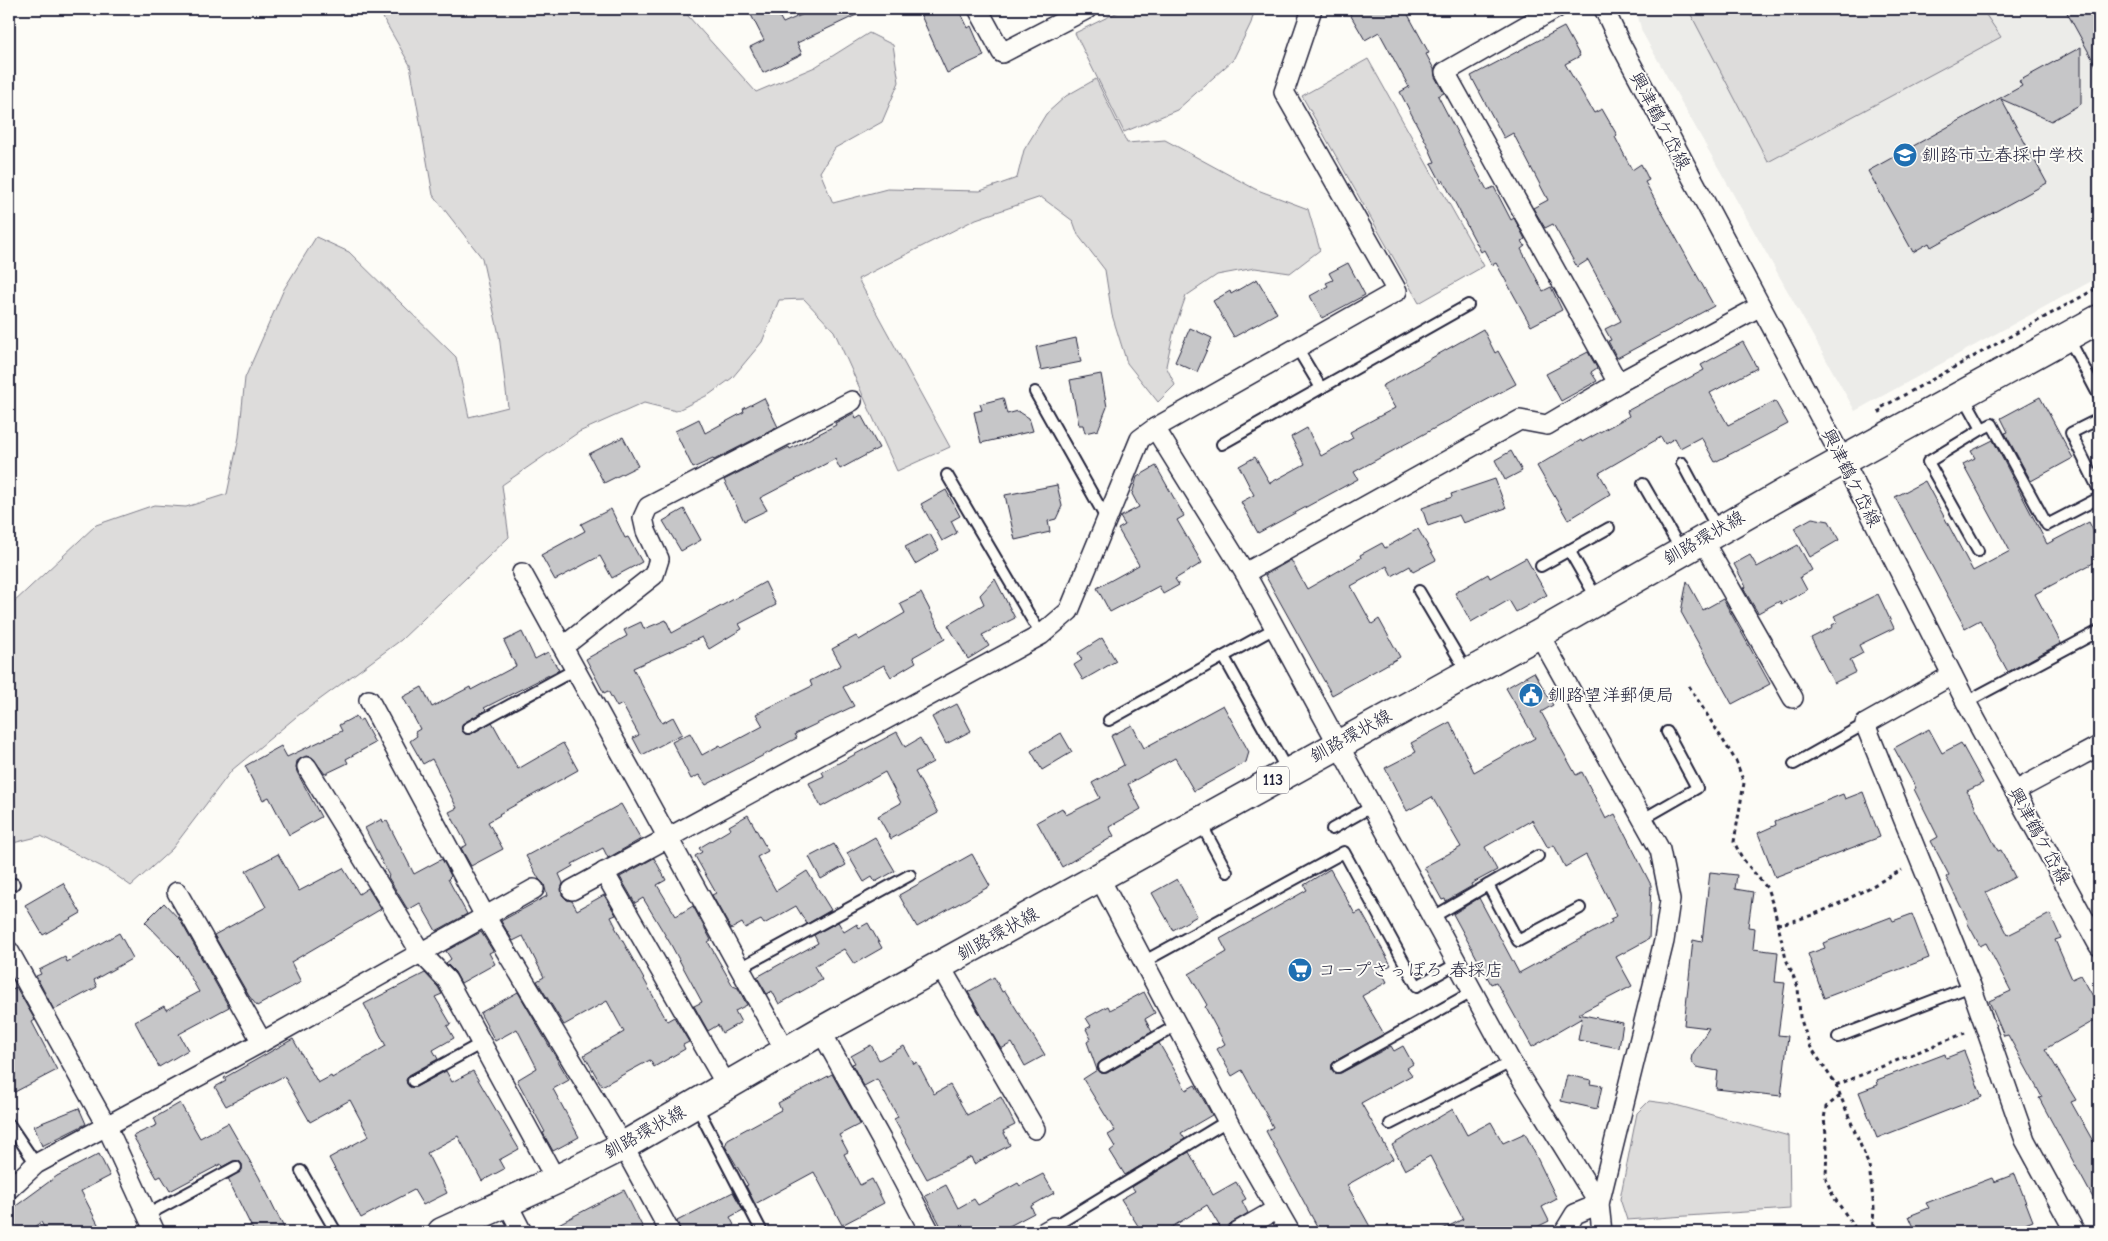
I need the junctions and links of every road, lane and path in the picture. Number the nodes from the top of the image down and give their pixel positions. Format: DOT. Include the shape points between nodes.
graph roads {
  1 [pos="13,9"];
  2 [pos="978,9"];
  3 [pos="1087,9"];
  4 [pos="1312,9"];
  5 [pos="1556,9"];
  6 [pos="1604,9"];
  7 [pos="1060,15"];
  8 [pos="9,16"];
  9 [pos="1468,305"];
  10 [pos="1759,307"];
  11 [pos="2099,319"];
  12 [pos="2067,336"];
  13 [pos="1297,348"];
  14 [pos="1618,383"];
  15 [pos="1321,388"];
  16 [pos="1035,392"];
  17 [pos="1962,394"];
  18 [pos="2099,396"];
  19 [pos="852,401"];
  20 [pos="2099,420"];
  21 [pos="1155,428"];
  22 [pos="1982,429"];
  23 [pos="1222,444"];
  24 [pos="1843,460"];
  25 [pos="1682,463"];
  26 [pos="947,475"];
  27 [pos="1643,484"];
  28 [pos="2099,490"];
  29 [pos="2099,498"];
  30 [pos="1107,520"];
  31 [pos="1609,528"];
  32 [pos="1701,540"];
  33 [pos="1569,550"];
  34 [pos="1978,551"];
  35 [pos="1541,566"];
  36 [pos="522,572"];
  37 [pos="1245,572"];
  38 [pos="1419,591"];
  39 [pos="1598,599"];
  40 [pos="1276,628"];
  41 [pos="2099,631"];
  42 [pos="1539,634"];
  43 [pos="1041,635"];
  44 [pos="564,646"];
  45 [pos="1224,657"];
  46 [pos="576,669"];
  47 [pos="1467,673"];
  48 [pos="1952,675"];
  49 [pos="1689,686"];
  50 [pos="1793,698"];
  51 [pos="369,700"];
  52 [pos="1966,702"];
  53 [pos="1109,720"];
  54 [pos="1865,724"];
  55 [pos="468,728"];
  56 [pos="1667,732"];
  57 [pos="1339,743"];
  58 [pos="2099,746"];
  59 [pos="1794,764"];
  60 [pos="307,767"];
  61 [pos="1288,772"];
  62 [pos="2015,792"];
  63 [pos="1373,806"];
  64 [pos="1643,819"];
  65 [pos="1200,821"];
  66 [pos="1332,829"];
  67 [pos="667,839"];
  68 [pos="1538,856"];
  69 [pos="1909,866"];
  70 [pos="604,872"];
  71 [pos="1227,872"];
  72 [pos="910,875"];
  73 [pos="1099,877"];
  74 [pos="1488,885"];
  75 [pos="534,889"];
  76 [pos="572,890"];
  77 [pos="177,892"];
  78 [pos="1580,908"];
  79 [pos="486,916"];
  80 [pos="1433,916"];
  81 [pos="1777,924"];
  82 [pos="2099,946"];
  83 [pos="9,952"];
  84 [pos="421,954"];
  85 [pos="1144,962"];
  86 [pos="1458,963"];
  87 [pos="940,966"];
  88 [pos="740,968"];
  89 [pos="1971,986"];
  90 [pos="1474,992"];
  91 [pos="1177,1025"];
  92 [pos="1974,1029"];
  93 [pos="821,1031"];
  94 [pos="1838,1037"];
  95 [pos="262,1042"];
  96 [pos="482,1043"];
  97 [pos="786,1052"];
  98 [pos="1511,1062"];
  99 [pos="1104,1067"];
  100 [pos="1338,1067"];
  101 [pos="414,1081"];
  102 [pos="1836,1085"];
  103 [pos="727,1086"];
  104 [pos="1840,1096"];
  105 [pos="696,1104"];
  106 [pos="1228,1121"];
  107 [pos="9,1124"];
  108 [pos="1390,1124"];
  109 [pos="106,1127"];
  110 [pos="1035,1128"];
  111 [pos="623,1146"];
  112 [pos="36,1164"];
  113 [pos="236,1167"];
  114 [pos="302,1171"];
  115 [pos="556,1180"];
  116 [pos="9,1189"];
  117 [pos="507,1203"];
  118 [pos="1599,1204"];
  119 [pos="1277,1209"];
  120 [pos="147,1215"];
  121 [pos="1051,1231"];
  122 [pos="154,1232"];
  123 [pos="336,1232"];
  124 [pos="442,1232"];
  125 [pos="522,1232"];
  126 [pos="670,1232"];
  127 [pos="762,1232"];
  128 [pos="930,1232"];
  129 [pos="1237,1232"];
  130 [pos="1290,1232"];
  131 [pos="1564,1232"];
  132 [pos="1602,1232"];
  133 [pos="1858,1232"];
  134 [pos="1872,1232"];
  135 [pos="2075,1232"];
  1 -- 8 [label="path"];
  2 -- 7 [label="street" via="1002,53"];
  3 -- 7 [label="street"];
  4 -- 13 [label="street" via="1284,92 1397,291"];
  5 -- 14 [label="street" via="1445,72"];
  6 -- 10 [label="street, 興津鶴ケ岱線"];
  9 -- 15 [label="lane"];
  10 -- 14 [label="street"];
  10 -- 24 [label="street, 興津鶴ケ岱線"];
  11 -- 12 [label="main road, 釧路環状線 / 113"];
  12 -- 17 [label="main road, 釧路環状線 / 113"];
  12 -- 18 [label="lane"];
  13 -- 15 [label="lane"];
  13 -- 21 [label="street"];
  14 -- 37 [label="street" via="1547,425 1520,420"];
  15 -- 23 [label="lane"];
  16 -- 30 [label="lane"];
  17 -- 22 [label="lane"];
  17 -- 24 [label="main road, 釧路環状線 / 113"];
  19 -- 44 [label="street" via="648,507 643,518 659,559 654,575"];
  20 -- 28 [label="lane" via="2071,433"];
  21 -- 30 [label="street" via="1140,439"];
  21 -- 37 [label="street"];
  22 -- 29 [label="lane" via="1992,424 2048,525"];
  22 -- 34 [label="lane" via="1928,462"];
  24 -- 32 [label="main road, 釧路環状線 / 113"];
  24 -- 48 [label="street, 興津鶴ケ岱線"];
  25 -- 32 [label="lane"];
  26 -- 43 [label="lane"];
  27 -- 32 [label="lane"];
  30 -- 43 [label="street" via="1069,611"];
  31 -- 33 [label="lane"];
  32 -- 39 [label="main road, 釧路環状線 / 113"];
  32 -- 50 [label="street"];
  33 -- 35 [label="lane"];
  33 -- 39 [label="lane"];
  36 -- 44 [label="street"];
  37 -- 40 [label="street"];
  38 -- 47 [label="lane"];
  39 -- 42 [label="main road, 釧路環状線 / 113"];
  40 -- 45 [label="lane"];
  40 -- 57 [label="street"];
  41 -- 52 [label="lane"];
  42 -- 47 [label="main road, 釧路環状線 / 113"];
  42 -- 64 [label="street"];
  43 -- 67 [label="street"];
  44 -- 46 [label="street"];
  45 -- 53 [label="lane"];
  45 -- 61 [label="lane"];
  46 -- 55 [label="lane"];
  46 -- 67 [label="street"];
  47 -- 57 [label="main road, 釧路環状線 / 113"];
  48 -- 52 [label="street, 興津鶴ケ岱線"];
  48 -- 54 [label="street"];
  49 -- 81 [label="path" via="1736,761 1744,783 1734,842 1742,858 1767,888"];
  51 -- 79 [label="street"];
  52 -- 62 [label="street, 興津鶴ケ岱線"];
  54 -- 59 [label="lane"];
  54 -- 89 [label="street"];
  56 -- 64 [label="lane" via="1697,788"];
  57 -- 61 [label="main road, 釧路環状線 / 113"];
  57 -- 63 [label="street"];
  58 -- 62 [label="street"];
  60 -- 84 [label="street"];
  61 -- 65 [label="main road, 釧路環状線 / 113"];
  62 -- 82 [label="street, 興津鶴ケ岱線"];
  63 -- 66 [label="lane"];
  63 -- 80 [label="street"];
  64 -- 118 [label="street" via="1660,850 1670,900 1664,940"];
  65 -- 71 [label="lane"];
  65 -- 73 [label="main road, 釧路環状線 / 113"];
  67 -- 70 [label="street"];
  67 -- 88 [label="street"];
  68 -- 74 [label="lane"];
  69 -- 81 [label="path" via="1795,922"];
  70 -- 76 [label="street"];
  70 -- 103 [label="street"];
  72 -- 88 [label="lane"];
  73 -- 85 [label="street"];
  73 -- 87 [label="main road, 釧路環状線 / 113"];
  74 -- 78 [label="lane" via="1518,941"];
  74 -- 80 [label="lane"];
  75 -- 79 [label="street"];
  77 -- 95 [label="street"];
  79 -- 84 [label="street"];
  79 -- 111 [label="street"];
  80 -- 86 [label="street"];
  81 -- 102 [label="path" via="1786,959 1798,987 1800,1017 1810,1046"];
  83 -- 109 [label="street"];
  84 -- 95 [label="street"];
  84 -- 96 [label="street" via="447,980"];
  85 -- 86 [label="lane" via="1344,852 1417,986"];
  85 -- 91 [label="street"];
  86 -- 90 [label="street"];
  87 -- 93 [label="main road, 釧路環状線 / 113"];
  87 -- 110 [label="street"];
  88 -- 97 [label="street"];
  89 -- 94 [label="lane"];
  89 -- 135 [label="street" via="2025,1140"];
  90 -- 98 [label="street"];
  90 -- 100 [label="lane"];
  91 -- 99 [label="lane"];
  91 -- 106 [label="street"];
  92 -- 102 [label="path"];
  93 -- 97 [label="main road, 釧路環状線 / 113"];
  93 -- 128 [label="street"];
  95 -- 109 [label="street"];
  96 -- 101 [label="lane"];
  96 -- 115 [label="street"];
  97 -- 103 [label="main road, 釧路環状線 / 113"];
  98 -- 108 [label="lane"];
  98 -- 118 [label="street"];
  102 -- 104 [label="path"];
  103 -- 105 [label="main road, 釧路環状線 / 113"];
  104 -- 133 [label="path" via="1826,1108 1824,1119 1826,1179 1833,1196"];
  104 -- 134 [label="path" via="1869,1166 1874,1208"];
  105 -- 111 [label="main road, 釧路環状線 / 113"];
  105 -- 127 [label="lane"];
  106 -- 119 [label="street"];
  106 -- 121 [label="lane"];
  107 -- 112 [label="lane"];
  109 -- 112 [label="street"];
  109 -- 120 [label="street"];
  111 -- 115 [label="main road, 釧路環状線 / 113"];
  111 -- 126 [label="street"];
  112 -- 116 [label="street"];
  113 -- 120 [label="lane"];
  114 -- 123 [label="lane"];
  115 -- 117 [label="main road, 釧路環状線 / 113"];
  117 -- 124 [label="main road, 釧路環状線 / 113"];
  117 -- 125 [label="street"];
  118 -- 131 [label="street" via="1575,1214"];
  118 -- 132 [label="street"];
  119 -- 129 [label="street"];
  119 -- 130 [label="street"];
  120 -- 122 [label="street"];
}
